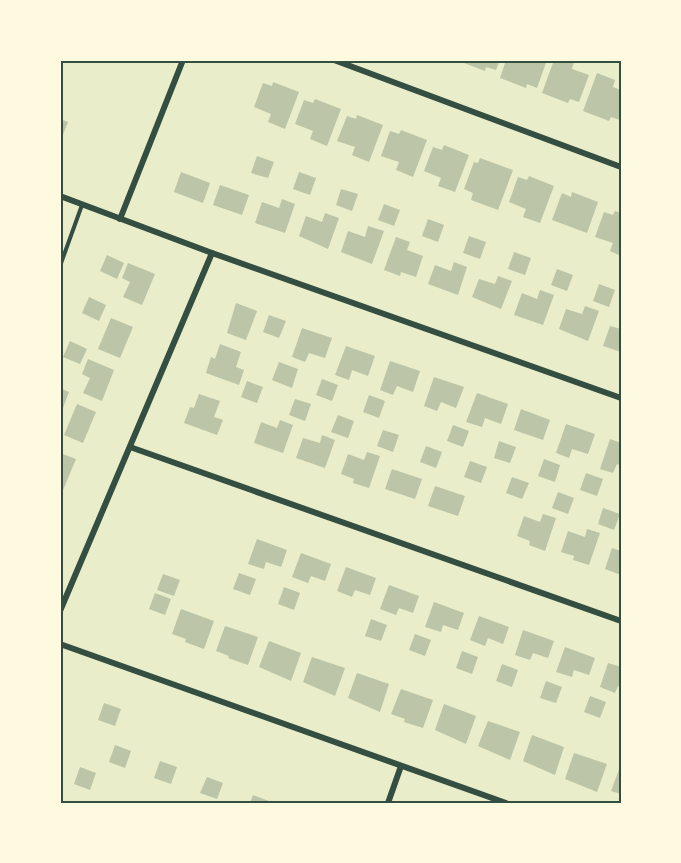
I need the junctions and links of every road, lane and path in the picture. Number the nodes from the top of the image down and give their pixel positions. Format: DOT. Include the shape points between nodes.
graph roads {
  1 [pos="183,60"];
  2 [pos="334,60"];
  3 [pos="621,167"];
  4 [pos="60,196"];
  5 [pos="82,205"];
  6 [pos="120,219"];
  7 [pos="212,253"];
  8 [pos="60,266"];
  9 [pos="621,398"];
  10 [pos="130,447"];
  11 [pos="60,610"];
  12 [pos="621,621"];
  13 [pos="60,644"];
  14 [pos="401,766"];
  15 [pos="388,803"];
  16 [pos="506,803"];
  1 -- 6 [label="street"];
  2 -- 3 [label="street"];
  4 -- 5 [label="street"];
  5 -- 6 [label="street"];
  5 -- 8 [label="lane"];
  6 -- 7 [label="street"];
  7 -- 9 [label="street"];
  7 -- 10 [label="street"];
  10 -- 11 [label="street"];
  10 -- 12 [label="street"];
  13 -- 14 [label="street"];
  14 -- 15 [label="street"];
  14 -- 16 [label="street"];
}
